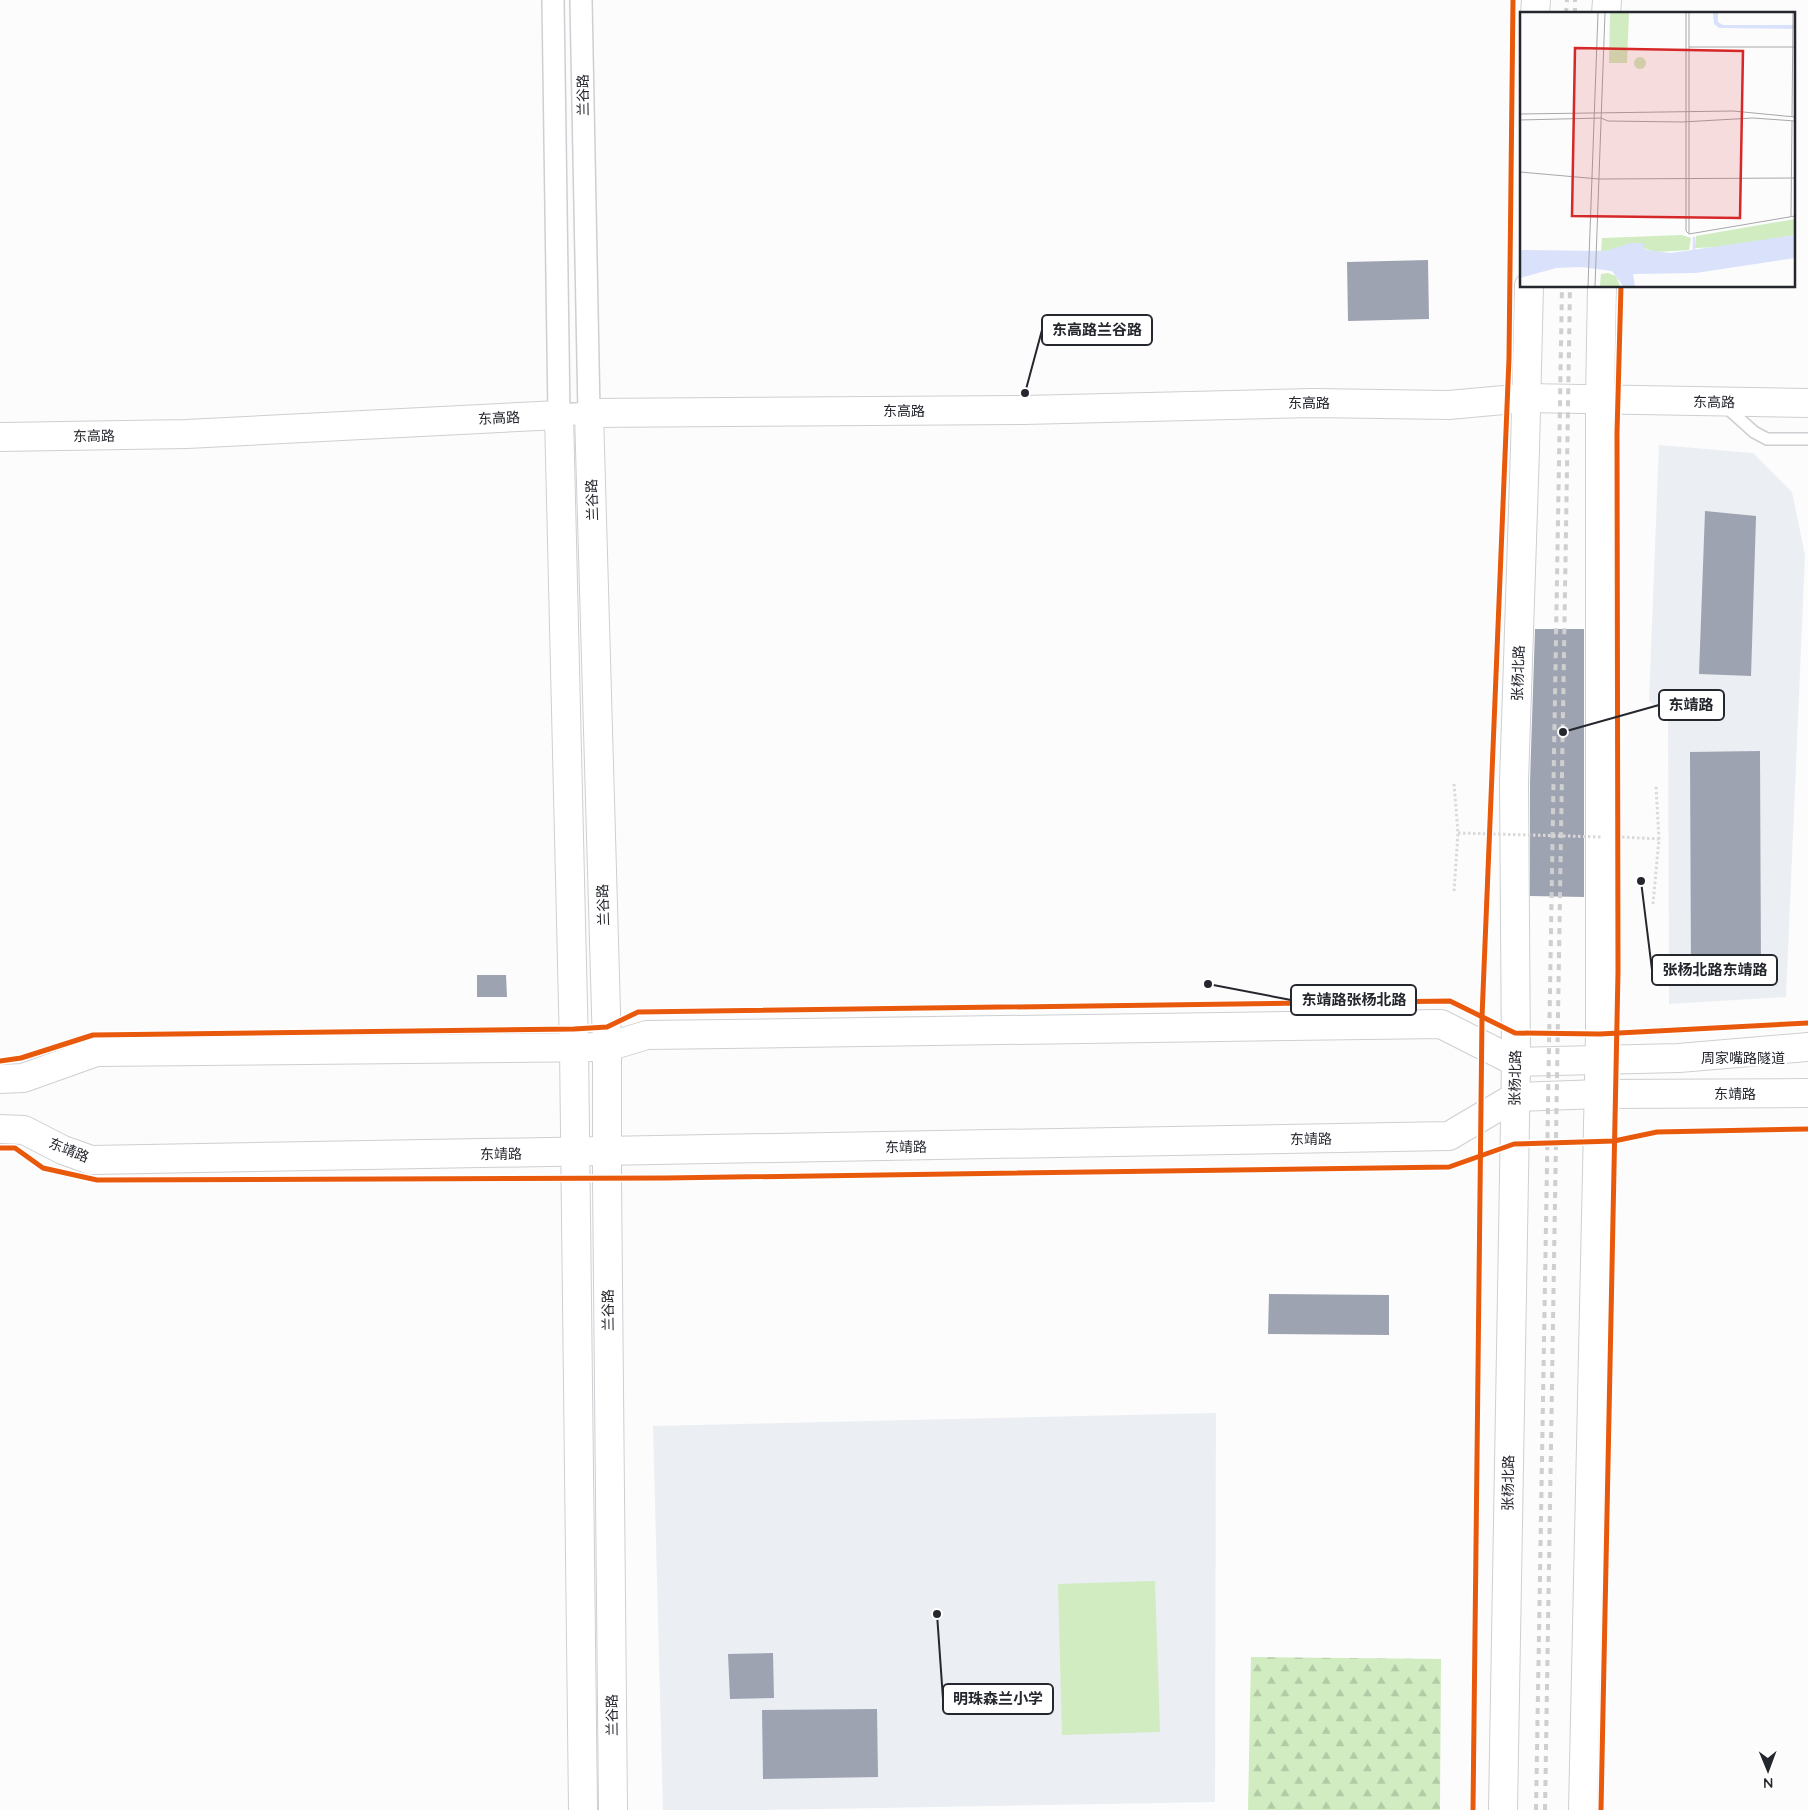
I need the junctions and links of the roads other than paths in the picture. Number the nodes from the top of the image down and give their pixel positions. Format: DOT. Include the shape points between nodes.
graph roads {
  1 [pos="553,0"];
  2 [pos="581,0"];
  3 [pos="1529,288"];
  4 [pos="1602,288"];
  5 [pos="1526,398"];
  6 [pos="1600,400"];
  7 [pos="1720,402"];
  8 [pos="1808,403"];
  9 [pos="589,413"];
  10 [pos="559,415"];
  11 [pos="0,437"];
  12 [pos="1808,439"];
  13 [pos="574,1047"];
  14 [pos="607,1047"];
  15 [pos="1808,1047"];
  16 [pos="1678,1058"];
  17 [pos="1808,1058"];
  18 [pos="1599,1060"];
  19 [pos="1516,1062"];
  20 [pos="0,1080"];
  21 [pos="1599,1094"];
  22 [pos="1808,1094"];
  23 [pos="1515,1097"];
  24 [pos="0,1130"];
  25 [pos="606,1152"];
  26 [pos="576,1153"];
  27 [pos="583,1810"];
  28 [pos="613,1810"];
  29 [pos="1503,1810"];
  30 [pos="1583,1810"];
  1 -- 10 [label="street, 兰谷路"];
  2 -- 9 [label="street, 兰谷路"];
  3 -- 5 [label="main road, 张杨北路"];
  4 -- 6 [label="main road"];
  5 -- 6 [label="main road, 东高路"];
  5 -- 9 [label="main road, 东高路" via="1448,405 1313,403 1024,410"];
  5 -- 19 [label="main road, 张杨北路" via="1514,782"];
  6 -- 7 [label="main road, 东高路"];
  6 -- 18 [label="main road"];
  7 -- 8 [label="main road, 东高路"];
  7 -- 12 [label="lane" via="1754,432 1767,439"];
  9 -- 10 [label="street, 东高路"];
  9 -- 14 [label="main road, 兰谷路"];
  10 -- 11 [label="main road, 东高路" via="187,434"];
  10 -- 13 [label="main road, 兰谷路"];
  13 -- 14 [label="main road"];
  13 -- 20 [label="main road" via="96,1052 23,1078"];
  13 -- 26 [label="main road, 兰谷路"];
  14 -- 19 [label="main road" via="647,1035 1441,1024"];
  14 -- 25 [label="main road, 兰谷路"];
  15 -- 16 [label="main road"];
  16 -- 17 [label="main road, 周家嘴路隧道"];
  16 -- 18 [label="main road"];
  18 -- 19 [label="main road"];
  18 -- 21 [label="main road"];
  19 -- 23 [label="main road, 张杨北路"];
  21 -- 22 [label="main road, 东靖路"];
  21 -- 23 [label="main road, 东靖路"];
  21 -- 30 [label="main road"];
  23 -- 25 [label="main road, 东靖路" via="1449,1136"];
  23 -- 29 [label="main road, 张杨北路"];
  24 -- 26 [label="main road, 东靖路" via="24,1130 91,1160"];
  25 -- 26 [label="main road, 东靖路"];
  25 -- 28 [label="main road, 兰谷路"];
  26 -- 27 [label="main road, 兰谷路"];
}
